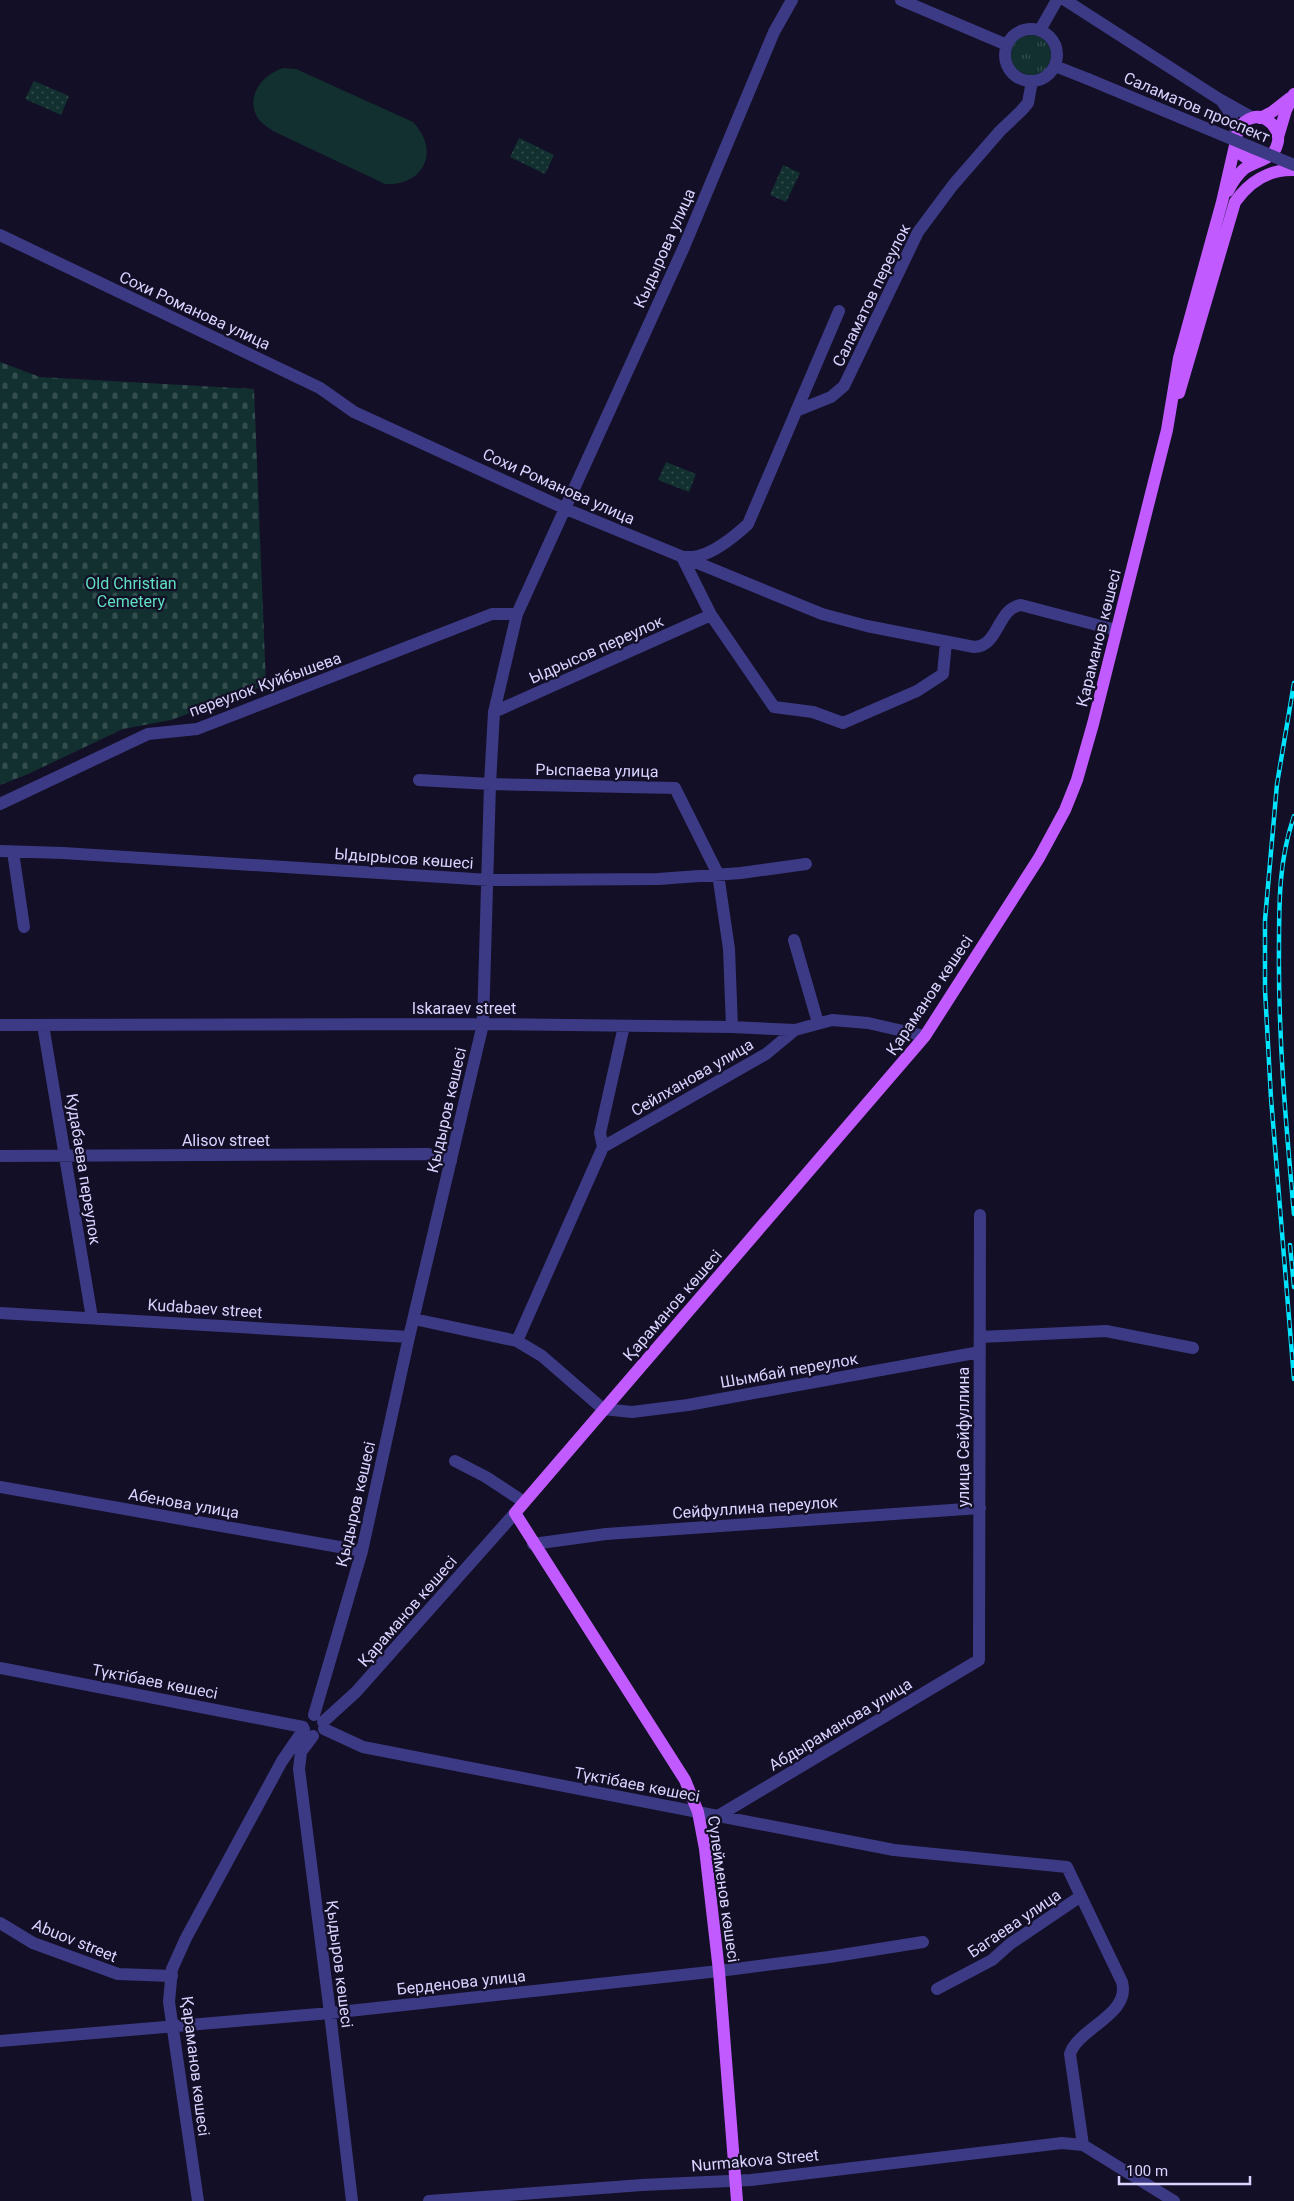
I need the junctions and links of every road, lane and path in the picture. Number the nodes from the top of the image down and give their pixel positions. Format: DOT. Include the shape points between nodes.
graph roads {
  1 [pos="792,0"];
  2 [pos="901,0"];
  3 [pos="1057,0"];
  4 [pos="1066,0"];
  5 [pos="1040,30"];
  6 [pos="1007,45"];
  7 [pos="1055,66"];
  8 [pos="1032,81"];
  9 [pos="1294,94"];
  10 [pos="1219,100"];
  11 [pos="1257,118"];
  12 [pos="1236,137"];
  13 [pos="1278,137"];
  14 [pos="1258,160"];
  15 [pos="1294,165"];
  16 [pos="1294,170"];
  17 [pos="1222,202"];
  18 [pos="0,235"];
  19 [pos="839,311"];
  20 [pos="796,411"];
  21 [pos="1166,430"];
  22 [pos="566,509"];
  23 [pos="682,557"];
  24 [pos="517,614"];
  25 [pos="710,615"];
  26 [pos="1116,630"];
  27 [pos="946,642"];
  28 [pos="494,712"];
  29 [pos="419,780"];
  30 [pos="490,784"];
  31 [pos="0,804"];
  32 [pos="6,852"];
  33 [pos="806,864"];
  34 [pos="718,875"];
  35 [pos="489,880"];
  36 [pos="24,927"];
  37 [pos="794,940"];
  38 [pos="818,1023"];
  39 [pos="483,1024"];
  40 [pos="0,1025"];
  41 [pos="43,1025"];
  42 [pos="624,1026"];
  43 [pos="732,1027"];
  44 [pos="795,1030"];
  45 [pos="926,1036"];
  46 [pos="603,1147"];
  47 [pos="0,1156"];
  48 [pos="66,1157"];
  49 [pos="451,1161"];
  50 [pos="980,1215"];
  51 [pos="0,1313"];
  52 [pos="92,1318"];
  53 [pos="414,1319"];
  54 [pos="409,1337"];
  55 [pos="980,1337"];
  56 [pos="517,1341"];
  57 [pos="1193,1348"];
  58 [pos="980,1352"];
  59 [pos="603,1409"];
  60 [pos="455,1461"];
  61 [pos="0,1487"];
  62 [pos="524,1502"];
  63 [pos="980,1508"];
  64 [pos="515,1513"];
  65 [pos="534,1544"];
  66 [pos="362,1551"];
  67 [pos="979,1660"];
  68 [pos="0,1668"];
  69 [pos="320,1722"];
  70 [pos="307,1731"];
  71 [pos="282,1761"];
  72 [pos="299,1769"];
  73 [pos="698,1812"];
  74 [pos="718,1816"];
  75 [pos="1081,1896"];
  76 [pos="0,1923"];
  77 [pos="923,1942"];
  78 [pos="719,1971"];
  79 [pos="172,1976"];
  80 [pos="938,1989"];
  81 [pos="330,2013"];
  82 [pos="172,2025"];
  83 [pos="0,2041"];
  84 [pos="1083,2145"];
  85 [pos="735,2181"];
  86 [pos="198,2201"];
  87 [pos="352,2201"];
  88 [pos="428,2201"];
  89 [pos="737,2201"];
  90 [pos="1174,2201"];
  1 -- 22 [label="street, Кыдырова улица" via="774,32 684,247"];
  2 -- 6 [label="street"];
  3 -- 5 [label="street"];
  4 -- 10 [label="street"];
  5 -- 6 [label="street" via="1021,31"];
  5 -- 7 [label="street" via="1055,45"];
  6 -- 8 [label="street" via="1007,65 1013,74"];
  7 -- 8 [label="street" via="1050,74"];
  7 -- 15 [label="street, Саламатов проспект, bridge"];
  8 -- 20 [label="street, Саламатов переулок" via="1028,103 1022,111 953,185 918,232 844,386 831,396"];
  9 -- 11 [label="main road" via="1282,106"];
  9 -- 13 [label="main road"];
  10 -- 11 [label="street"];
  10 -- 12 [label="street" via="1229,110"];
  11 -- 12 [label="main road" via="1246,120"];
  11 -- 13 [label="main road" via="1268,121"];
  12 -- 14 [label="main road" via="1237,147 1246,157"];
  12 -- 17 [label="main road"];
  13 -- 14 [label="main road" via="1271,155"];
  14 -- 17 [label="main road" via="1242,170"];
  16 -- 21 [label="main road" via="1264,176 1243,191 1235,202 1190,362"];
  17 -- 21 [label="main road, Қараманов көшесі" via="1179,358"];
  18 -- 22 [label="street, Сохи Романова улица" via="320,388 354,412"];
  19 -- 20 [label="street, Саламатов переулок"];
  20 -- 23 [label="street, Саламатов переулок" via="748,524 712,550 699,556"];
  21 -- 26 [label="main road, Қараманов көшесі"];
  22 -- 23 [label="street, Сохи Романова улица"];
  22 -- 24 [label="street, Қыдыров көшесі"];
  23 -- 25 [label="street"];
  23 -- 27 [label="street, Сохи Романова улица" via="822,614"];
  24 -- 28 [label="street, Қыдыров көшесі"];
  24 -- 31 [label="street, переулок Куйбышева" via="492,614 197,729 148,734"];
  25 -- 27 [label="street" via="774,707 813,712 843,723 917,691 944,674"];
  25 -- 28 [label="street, Ыдрысов переулок"];
  26 -- 27 [label="street, Сохи Романова улица" via="1021,605 1012,609 988,643 982,646"];
  26 -- 45 [label="main road, Қараманов көшесі" via="1093,724 1065,810 1039,858"];
  28 -- 30 [label="street, Қыдыров көшесі"];
  29 -- 30 [label="street, Рыспаева улица"];
  30 -- 34 [label="street, Рыспаева улица" via="675,788"];
  30 -- 35 [label="street, Қыдыров көшесі"];
  32 -- 35 [label="street, Ыдырысов көшесі"];
  32 -- 36 [label="street"];
  33 -- 34 [label="street, Ыдырысов көшесі"];
  34 -- 35 [label="street, Ыдырысов көшесі" via="658,879"];
  34 -- 43 [label="street, Рыспаева улица" via="729,949"];
  35 -- 39 [label="street, Қыдыров көшесі"];
  37 -- 38 [label="street"];
  38 -- 44 [label="street, Iskaraev street"];
  38 -- 45 [label="street, Iskaraev street" via="832,1020 868,1023"];
  39 -- 41 [label="street, Iskaraev street"];
  39 -- 42 [label="street, Iskaraev street"];
  39 -- 49 [label="street, Қыдыров көшесі"];
  40 -- 41 [label="street, Iskaraev street"];
  41 -- 48 [label="street, Кудабаева переулок"];
  42 -- 43 [label="street, Iskaraev street"];
  42 -- 46 [label="street, Сейлханова улица" via="600,1133"];
  43 -- 44 [label="street, Iskaraev street"];
  44 -- 46 [label="street, Сейлханова улица" via="766,1054"];
  45 -- 59 [label="main road, Қараманов көшесі"];
  46 -- 56 [label="street, Сейлханова улица"];
  47 -- 48 [label="street, Alisov street"];
  48 -- 49 [label="street, Alisov street" via="428,1154"];
  48 -- 52 [label="street, Кудабаева переулок"];
  49 -- 53 [label="street, Қыдыров көшесі"];
  50 -- 55 [label="street, улица Сейфуллина"];
  51 -- 52 [label="street, Kudabaev street"];
  52 -- 54 [label="street, Kudabaev street"];
  53 -- 54 [label="street, Қыдыров көшесі"];
  53 -- 56 [label="street"];
  54 -- 66 [label="street, Қыдыров көшесі"];
  55 -- 57 [label="street" via="1106,1331"];
  55 -- 58 [label="street, улица Сейфуллина"];
  56 -- 59 [label="street" via="542,1356"];
  58 -- 59 [label="street, Шымбай переулок" via="688,1405 632,1412"];
  58 -- 63 [label="street, улица Сейфуллина"];
  59 -- 62 [label="main road, Қараманов көшесі"];
  60 -- 62 [label="street" via="486,1476"];
  61 -- 66 [label="street, Абенова улица"];
  62 -- 64 [label="main road, Қараманов көшесі"];
  63 -- 65 [label="street, Сейфуллина переулок" via="606,1534"];
  63 -- 67 [label="street, улица Сейфуллина"];
  64 -- 65 [label="main road, Сүлейменов көшесі"];
  64 -- 69 [label="street, Қараманов көшесі" via="356,1692"];
  65 -- 73 [label="main road, Сүлейменов көшесі" via="684,1780"];
  66 -- 69 [label="street, Қыдыров көшесі"];
  67 -- 74 [label="street, Абдыраманова улица"];
  68 -- 70 [label="street, Түктібаев көшесі"];
  69 -- 70 [label="street" via="305,1720"];
  69 -- 70 [label="street" via="320,1735"];
  69 -- 73 [label="street, Түктібаев көшесі" via="363,1747"];
  70 -- 71 [label="street, Қараманов көшесі"];
  70 -- 72 [label="street, Қыдыров көшесі"];
  71 -- 72 [label="street" via="291,1761"];
  71 -- 79 [label="street, Қараманов көшесі" via="186,1938"];
  72 -- 81 [label="street, Қыдыров көшесі"];
  73 -- 74 [label="street, Түктібаев көшесі"];
  73 -- 78 [label="main road, Сүлейменов көшесі"];
  74 -- 75 [label="street, Түктібаев көшесі" via="894,1850 1067,1867"];
  75 -- 80 [label="street, Багаева улица" via="992,1960"];
  75 -- 84 [label="street" via="1125,1991 1123,1998 1102,2022 1072,2047 1070,2054"];
  76 -- 79 [label="street, Abuov street" via="33,1943 118,1974"];
  77 -- 78 [label="street, Берденова улица"];
  78 -- 81 [label="street, Берденова улица"];
  78 -- 85 [label="main road, Сүлейменов көшесі"];
  79 -- 82 [label="street, Қараманов көшесі" via="169,2002"];
  81 -- 82 [label="street, Берденова улица"];
  81 -- 87 [label="street, Қыдыров көшесі"];
  82 -- 83 [label="street, Берденова улица"];
  82 -- 86 [label="street, Қараманов көшесі"];
  84 -- 85 [label="street, Nurmakova Street" via="1062,2143 996,2149"];
  84 -- 90 [label="street"];
  85 -- 88 [label="street, Nurmakova Street"];
  85 -- 89 [label="main road, Сүлейменов көшесі"];
}
